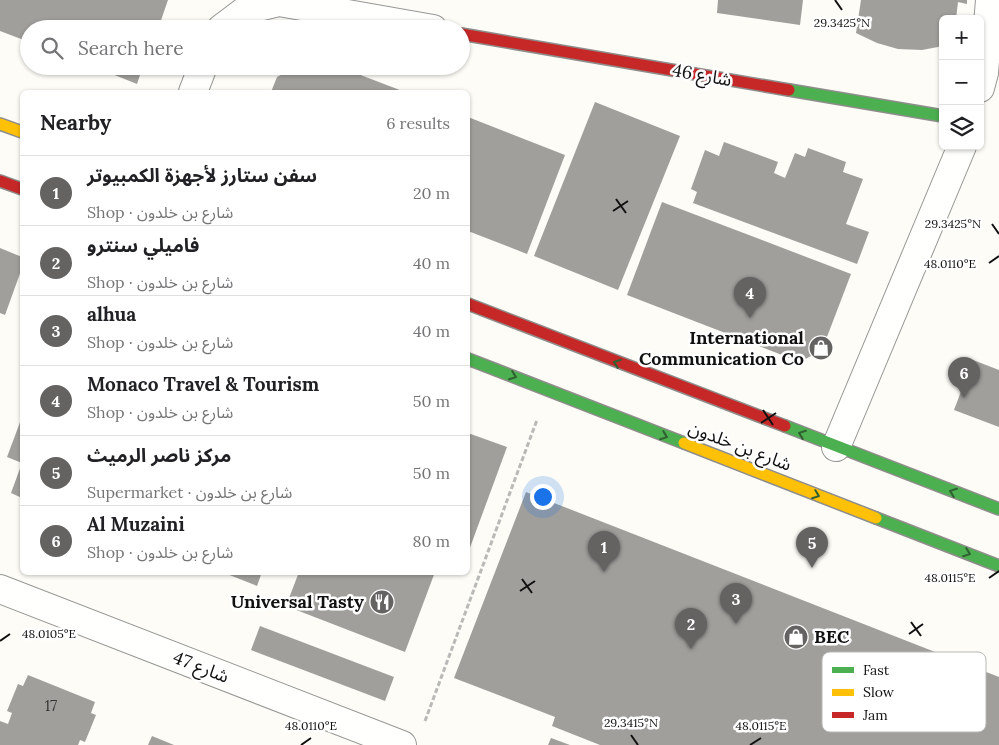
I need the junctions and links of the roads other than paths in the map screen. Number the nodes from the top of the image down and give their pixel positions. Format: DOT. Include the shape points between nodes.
graph roads {
  1 [pos="990,0"];
  2 [pos="233,20"];
  3 [pos="382,20"];
  4 [pos="470,36"];
  5 [pos="984,73"];
  6 [pos="199,75"];
  7 [pos="193,90"];
  8 [pos="939,115"];
  9 [pos="0,124"];
  10 [pos="20,131"];
  11 [pos="960,150"];
  12 [pos="0,181"];
  13 [pos="20,189"];
  14 [pos="470,305"];
  15 [pos="470,360"];
  16 [pos="836,447"];
  17 [pos="999,509"];
  18 [pos="999,566"];
  19 [pos="0,589"];
  20 [pos="402,745"];
  1 -- 5 [label="street"];
  2 -- 3 [label="street" via="246,10 279,2"];
  4 -- 8 [label="street, شارع 46"];
  6 -- 7 [label="street"];
  9 -- 10 [label="street"];
  11 -- 16 [label="street"];
  12 -- 13 [label="street"];
  16 -- 14 [label="street, شارع بن خلدون, one-way"];
  15 -- 18 [label="street, شارع بن خلدون, one-way"];
  17 -- 16 [label="street, شارع بن خلدون, one-way"];
  19 -- 20 [label="street, شارع 47"];
}
